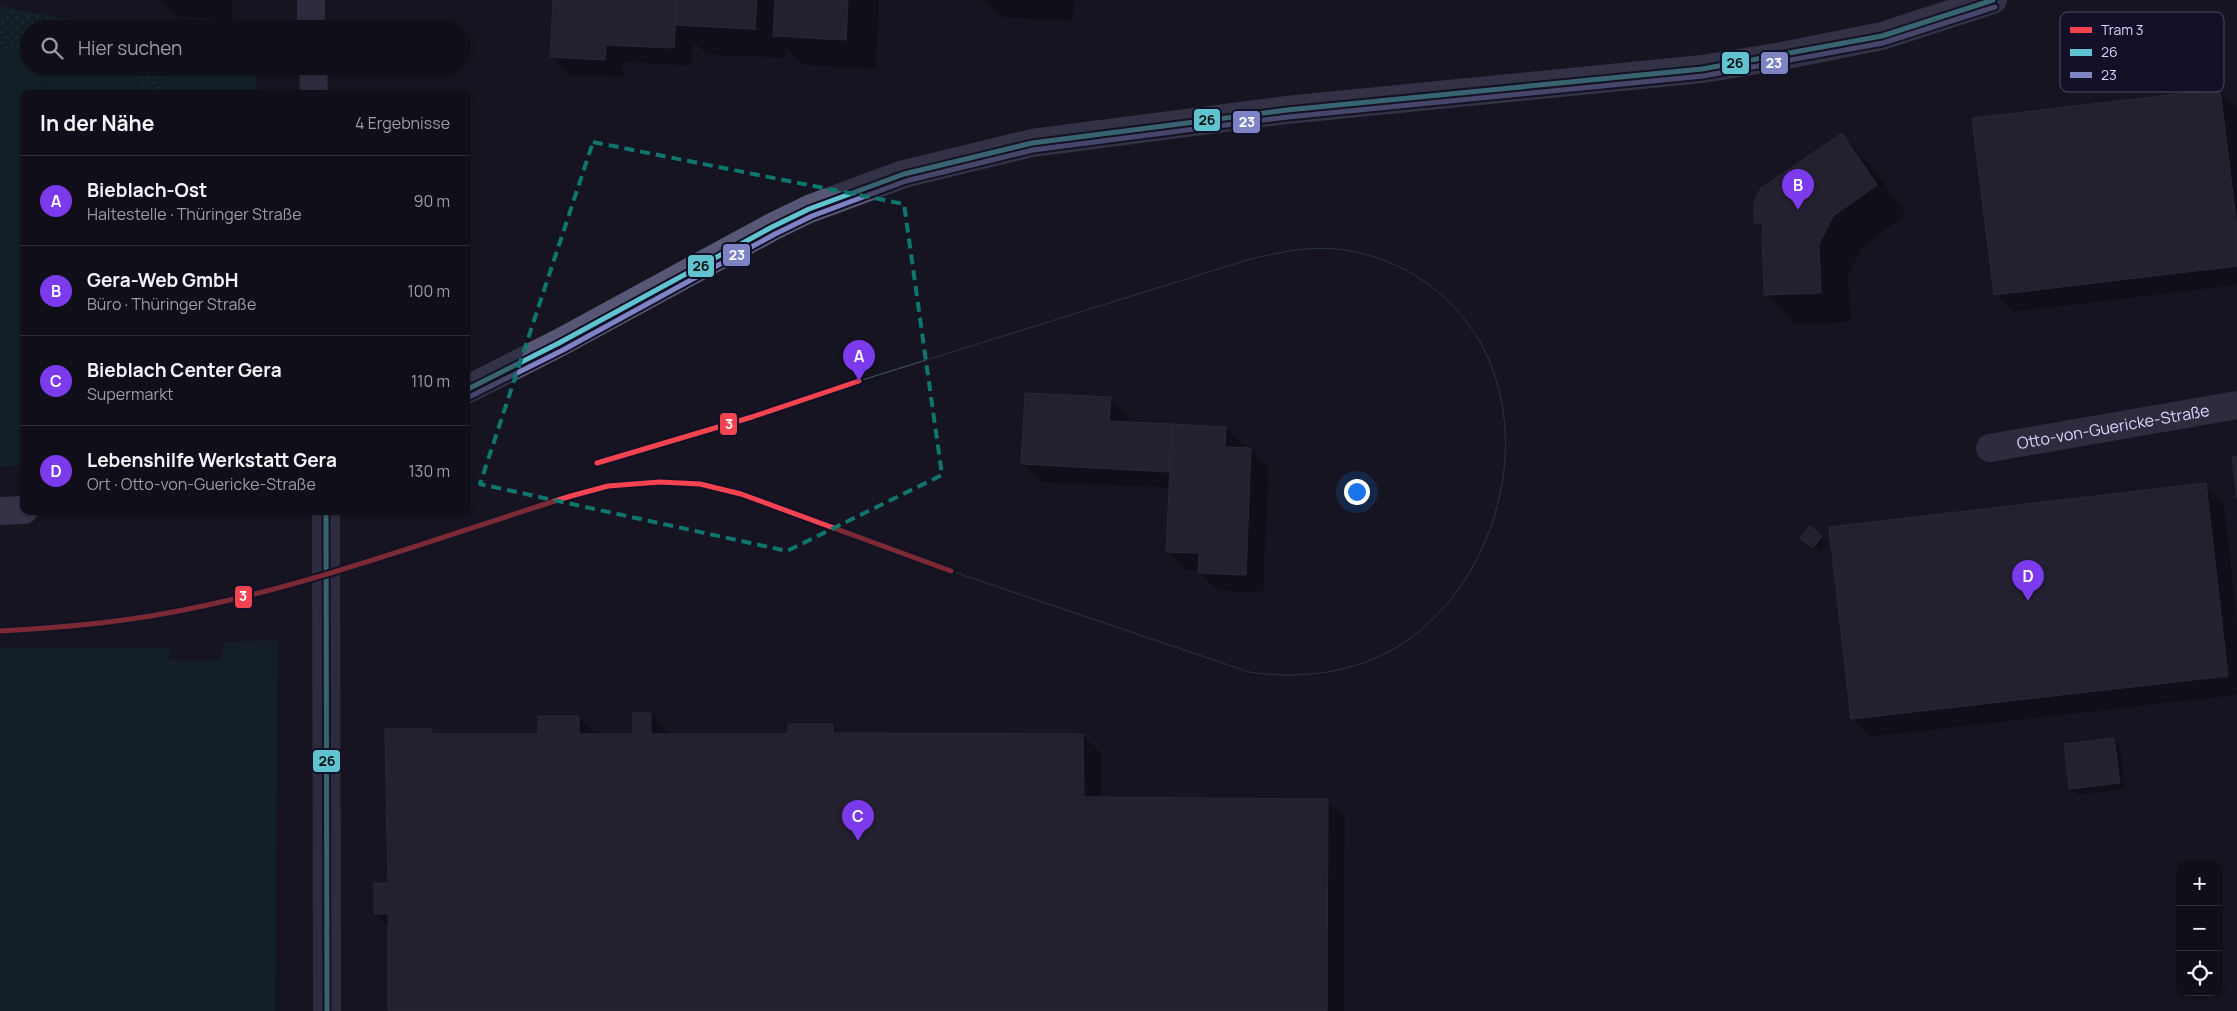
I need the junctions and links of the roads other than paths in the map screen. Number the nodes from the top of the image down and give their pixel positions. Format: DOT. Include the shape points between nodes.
graph roads {
  1 [pos="311,0"];
  2 [pos="1993,0"];
  3 [pos="311,20"];
  4 [pos="313,75"];
  5 [pos="314,90"];
  6 [pos="470,388"];
  7 [pos="2237,405"];
  8 [pos="1990,448"];
  9 [pos="20,510"];
  10 [pos="0,511"];
  11 [pos="326,515"];
  12 [pos="327,1011"];
  1 -- 3 [label="street"];
  2 -- 6 [label="main road" via="1882,36 1702,69 1287,110 1032,143 904,174 810,209 772,227 560,343"];
  4 -- 5 [label="street"];
  7 -- 8 [label="street, Otto-von-Guericke-Straße"];
  9 -- 10 [label="main road"];
  11 -- 12 [label="street"];
}
